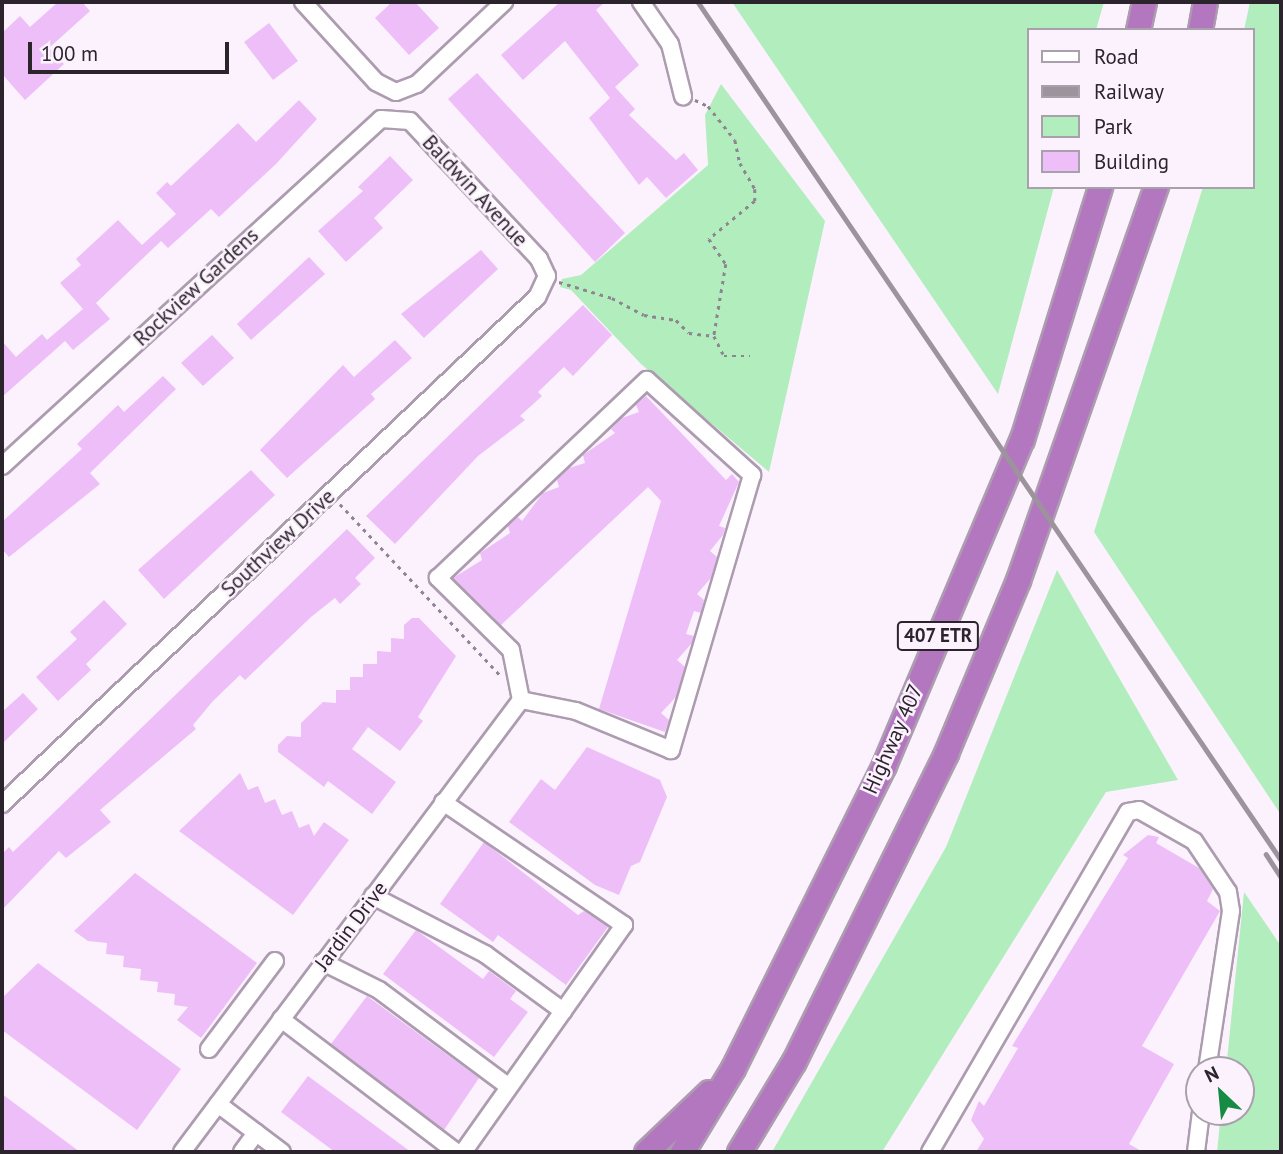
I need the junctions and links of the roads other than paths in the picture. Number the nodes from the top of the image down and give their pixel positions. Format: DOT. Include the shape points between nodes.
graph roads {
  1 [pos="303,2"];
  2 [pos="504,2"];
  3 [pos="641,2"];
  4 [pos="1144,2"];
  5 [pos="1206,2"];
  6 [pos="1138,28"];
  7 [pos="1200,28"];
  8 [pos="683,96"];
  9 [pos="395,116"];
  10 [pos="1099,189"];
  11 [pos="1155,189"];
  12 [pos="546,278"];
  13 [pos="2,466"];
  14 [pos="520,700"];
  15 [pos="443,802"];
  16 [pos="2,804"];
  17 [pos="373,896"];
  18 [pos="275,961"];
  19 [pos="323,962"];
  20 [pos="563,1011"];
  21 [pos="281,1019"];
  22 [pos="209,1049"];
  23 [pos="1209,1056"];
  24 [pos="733,1068"];
  25 [pos="509,1087"];
  26 [pos="218,1104"];
  27 [pos="1200,1126"];
  28 [pos="256,1133"];
  29 [pos="182,1152"];
  30 [pos="242,1152"];
  31 [pos="282,1152"];
  32 [pos="456,1152"];
  33 [pos="463,1152"];
  34 [pos="646,1152"];
  35 [pos="682,1152"];
  36 [pos="739,1152"];
  37 [pos="930,1152"];
  38 [pos="1196,1152"];
  1 -- 2 [label="street" via="376,82 396,92 416,84"];
  3 -- 8 [label="street" via="670,44"];
  4 -- 6 [label="highway"];
  5 -- 7 [label="highway"];
  9 -- 12 [label="street, Baldwin Avenue" via="410,121 539,259"];
  9 -- 13 [label="street, Rockview Gardens" via="373,124"];
  10 -- 24 [label="highway, Highway 407 / 407 ETR" via="1022,439 884,765"];
  11 -- 36 [label="highway, 407 ETR" via="1028,554 946,754 794,1061"];
  12 -- 16 [label="street, Southview Drive" via="537,297"];
  14 -- 14 [label="street" via="576,711 671,750 752,475 648,380 438,578 511,650"];
  14 -- 15 [label="street, Jardin Drive"];
  15 -- 17 [label="street, Jardin Drive"];
  15 -- 20 [label="street" via="624,925"];
  17 -- 19 [label="street, Jardin Drive"];
  17 -- 20 [label="street" via="485,954"];
  18 -- 22 [label="street"];
  19 -- 21 [label="street, Jardin Drive"];
  19 -- 25 [label="street" via="379,990"];
  20 -- 25 [label="street"];
  21 -- 26 [label="street, Jardin Drive"];
  21 -- 32 [label="street"];
  23 -- 37 [label="street" via="1231,911 1228,892 1194,841 1139,810 1128,812"];
  24 -- 34 [label="highway"];
  24 -- 35 [label="highway, Highway 407 / 407 ETR"];
  25 -- 33 [label="street"];
  26 -- 28 [label="street"];
  26 -- 29 [label="street, Jardin Drive"];
  27 -- 38 [label="street"];
  28 -- 30 [label="street"];
  28 -- 31 [label="street"];
}
